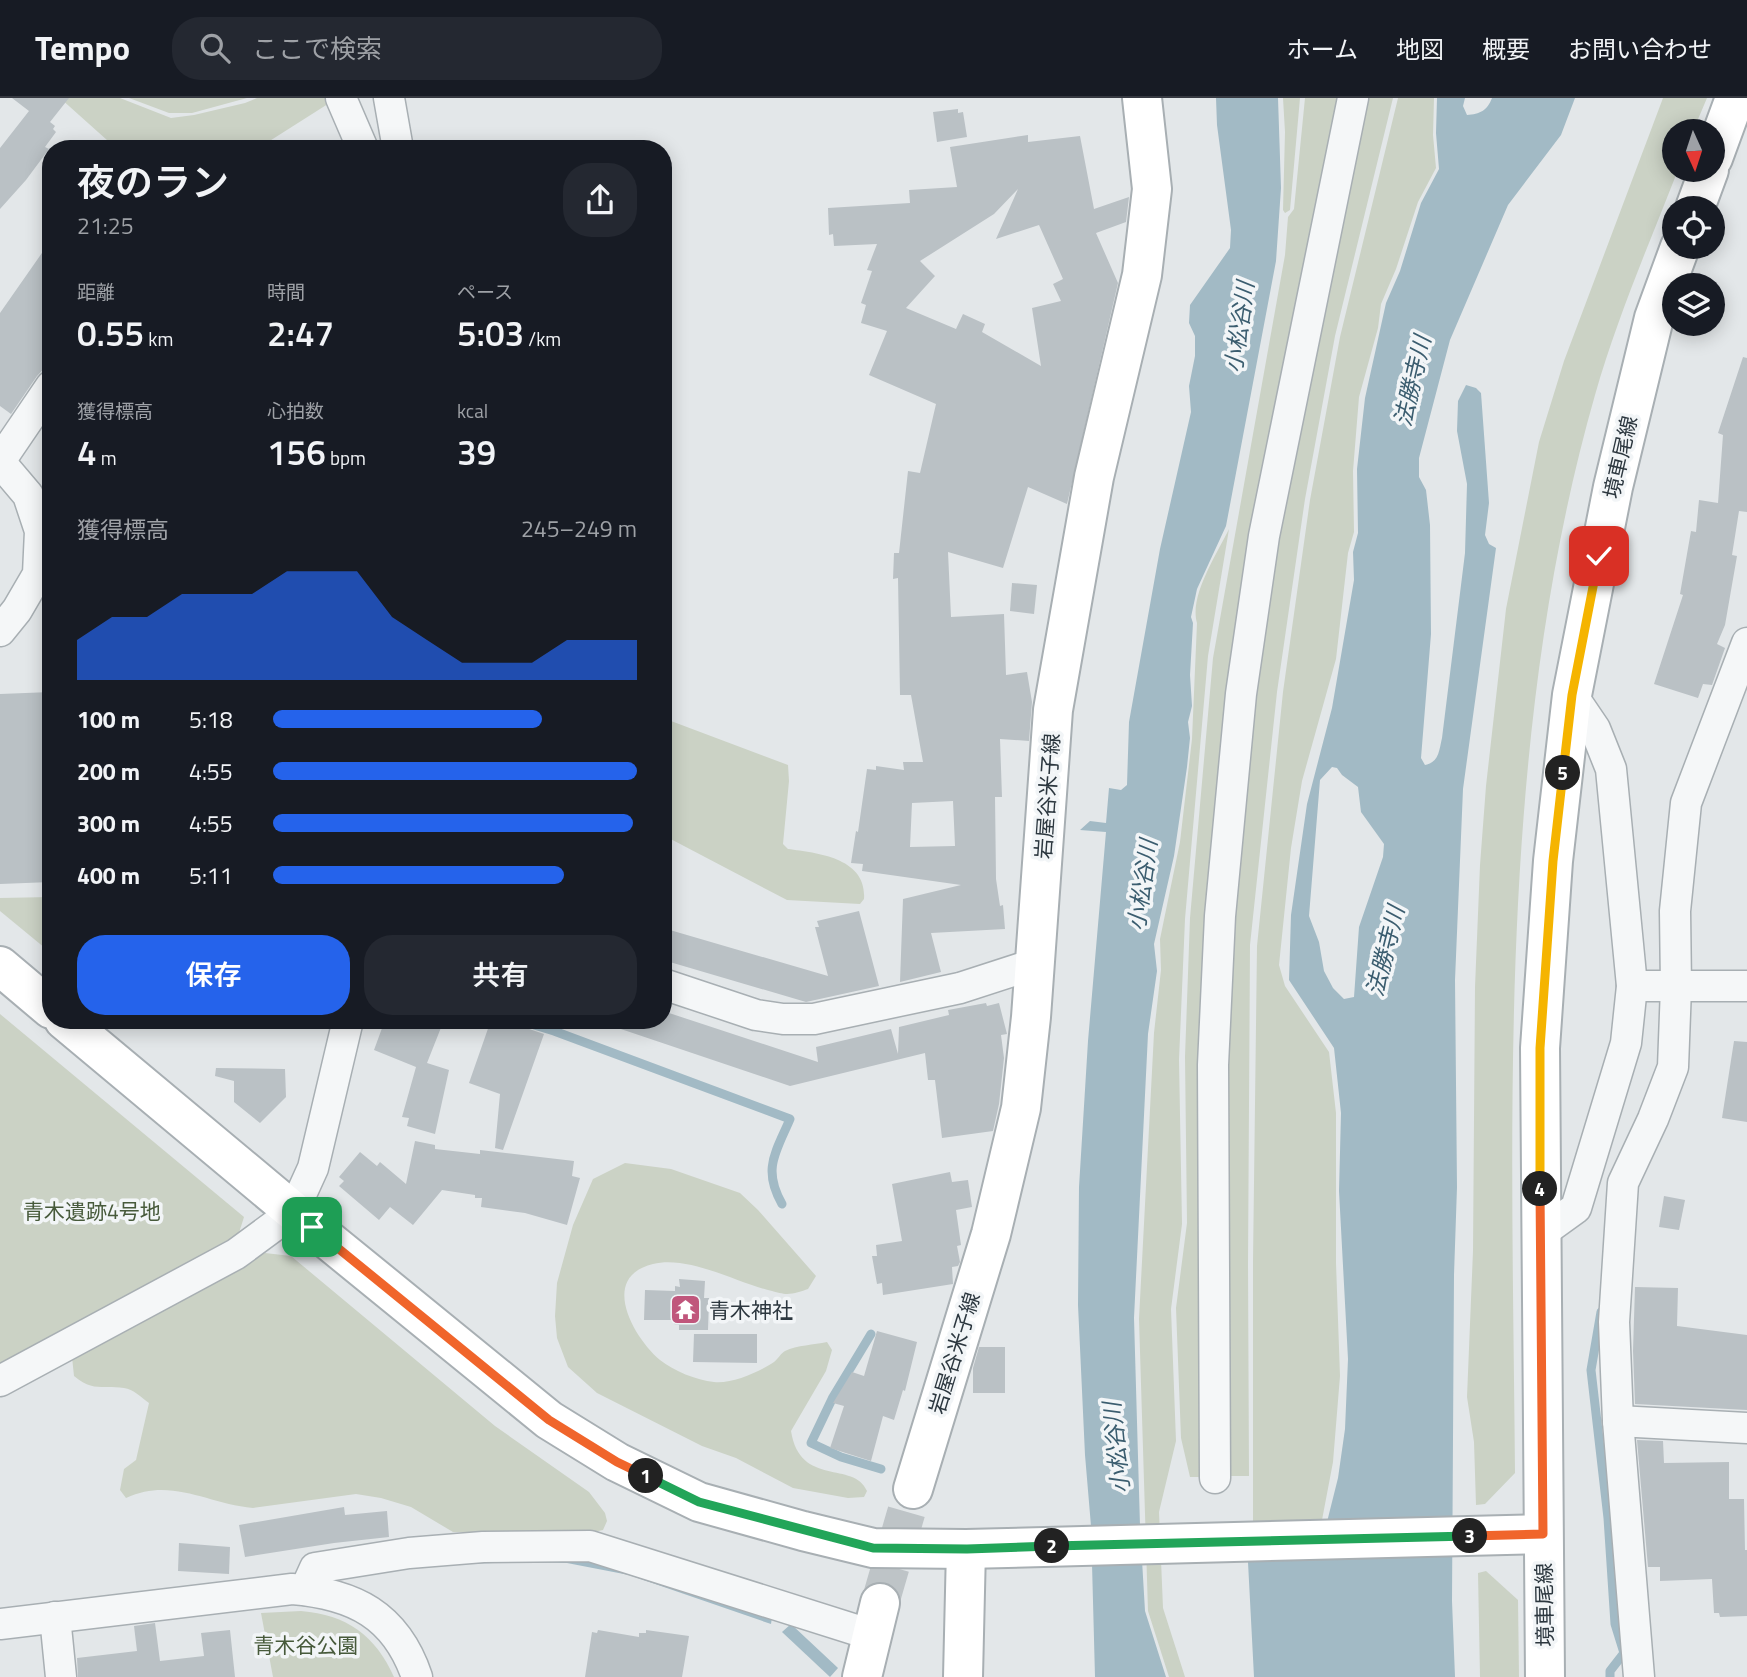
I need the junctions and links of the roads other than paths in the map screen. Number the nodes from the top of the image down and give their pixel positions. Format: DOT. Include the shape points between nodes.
graph roads {
  1 [pos="341,98"];
  2 [pos="388,98"];
  3 [pos="1142,98"];
  4 [pos="1353,98"];
  5 [pos="1735,98"];
  6 [pos="1726,123"];
  7 [pos="359,140"];
  8 [pos="396,140"];
  9 [pos="1676,259"];
  10 [pos="42,399"];
  11 [pos="0,462"];
  12 [pos="0,631"];
  13 [pos="1747,643"];
  14 [pos="1572,695"];
  15 [pos="1034,964"];
  16 [pos="0,966"];
  17 [pos="1632,986"];
  18 [pos="1676,986"];
  19 [pos="1747,986"];
  20 [pos="672,987"];
  21 [pos="42,1001"];
  22 [pos="75,1029"];
  23 [pos="346,1029"];
  24 [pos="293,1212"];
  25 [pos="1540,1234"];
  26 [pos="0,1381"];
  27 [pos="1618,1421"];
  28 [pos="1747,1428"];
  29 [pos="1215,1478"];
  30 [pos="913,1489"];
  31 [pos="1543,1534"];
  32 [pos="967,1549"];
  33 [pos="305,1590"];
  34 [pos="55,1617"];
  35 [pos="876,1619"];
  36 [pos="0,1624"];
  37 [pos="61,1677"];
  38 [pos="418,1677"];
  39 [pos="862,1677"];
  40 [pos="963,1677"];
  41 [pos="1545,1677"];
  42 [pos="1639,1677"];
  1 -- 7 [label="street"];
  2 -- 8 [label="street"];
  3 -- 15 [label="main road, 岩屋谷米子線" via="1152,189 1143,275 1094,477 1053,710"];
  4 -- 29 [label="street" via="1265,536 1238,722 1220,916 1213,1065"];
  5 -- 6 [label="main road"];
  9 -- 14 [label="main road, 境車尾線" via="1654,318 1616,474"];
  10 -- 11 [label="street"];
  11 -- 12 [label="street" via="28,495 40,531 38,574"];
  13 -- 18 [label="street" via="1686,803 1675,911"];
  14 -- 17 [label="street" via="1595,729 1611,769"];
  14 -- 25 [label="main road, 境車尾線" via="1553,861 1540,1048"];
  15 -- 20 [label="street" via="960,988 814,1019 756,1015"];
  15 -- 30 [label="main road, 岩屋谷米子線" via="1021,1108 991,1234"];
  16 -- 21 [label="main road"];
  17 -- 18 [label="street"];
  17 -- 25 [label="street" via="1626,1043 1576,1208"];
  18 -- 19 [label="street"];
  18 -- 27 [label="street" via="1673,1067 1623,1183 1614,1322"];
  22 -- 24 [label="main road"];
  23 -- 24 [label="street" via="313,1168"];
  24 -- 26 [label="street" via="236,1254"];
  24 -- 32 [label="main road" via="549,1420 617,1462 699,1502 803,1531 873,1548"];
  25 -- 31 [label="main road, 境車尾線"];
  27 -- 28 [label="street"];
  27 -- 42 [label="street"];
  31 -- 32 [label="main road"];
  31 -- 41 [label="main road, 境車尾線"];
  32 -- 40 [label="main road"];
  33 -- 34 [label="street"];
  33 -- 35 [label="street" via="315,1568 332,1564 483,1547 590,1546"];
  33 -- 38 [label="street" via="326,1592 360,1605 389,1625"];
  34 -- 36 [label="street"];
  34 -- 37 [label="street"];
  35 -- 39 [label="main road"];
}
